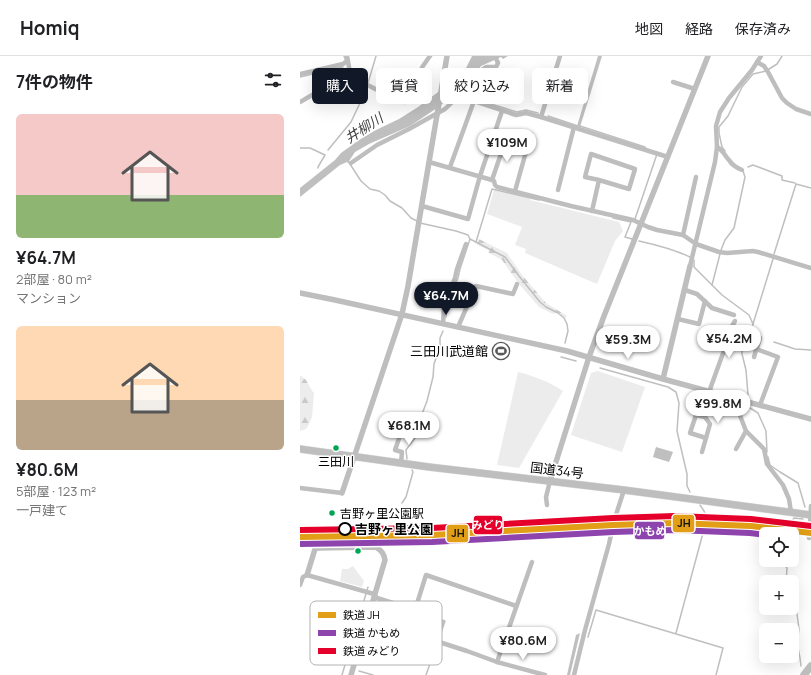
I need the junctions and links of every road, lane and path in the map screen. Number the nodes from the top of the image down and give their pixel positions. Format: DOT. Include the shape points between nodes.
graph roads {
  1 [pos="430,56"];
  2 [pos="447,56"];
  3 [pos="560,56"];
  4 [pos="708,56"];
  5 [pos="761,56"];
  6 [pos="496,58"];
  7 [pos="347,59"];
  8 [pos="757,62"];
  9 [pos="483,68"];
  10 [pos="300,74"];
  11 [pos="673,82"];
  12 [pos="368,85"];
  13 [pos="695,89"];
  14 [pos="312,95"];
  15 [pos="300,102"];
  16 [pos="450,104"];
  17 [pos="473,104"];
  18 [pos="482,104"];
  19 [pos="438,111"];
  20 [pos="502,111"];
  21 [pos="811,114"];
  22 [pos="541,117"];
  23 [pos="574,127"];
  24 [pos="531,134"];
  25 [pos="505,142"];
  26 [pos="717,147"];
  27 [pos="668,157"];
  28 [pos="430,162"];
  29 [pos="351,163"];
  30 [pos="450,167"];
  31 [pos="742,170"];
  32 [pos="480,176"];
  33 [pos="696,177"];
  34 [pos="492,180"];
  35 [pos="599,180"];
  36 [pos="558,190"];
  37 [pos="515,191"];
  38 [pos="422,206"];
  39 [pos="592,210"];
  40 [pos="642,224"];
  41 [pos="683,235"];
  42 [pos="466,244"];
  43 [pos="696,244"];
  44 [pos="690,266"];
  45 [pos="811,268"];
  46 [pos="517,284"];
  47 [pos="685,290"];
  48 [pos="300,293"];
  49 [pos="705,301"];
  50 [pos="402,314"];
  51 [pos="734,315"];
  52 [pos="678,319"];
  53 [pos="735,320"];
  54 [pos="443,324"];
  55 [pos="458,327"];
  56 [pos="760,338"];
  57 [pos="756,349"];
  58 [pos="588,357"];
  59 [pos="754,357"];
  60 [pos="663,379"];
  61 [pos="711,392"];
  62 [pos="740,400"];
  63 [pos="760,405"];
  64 [pos="705,417"];
  65 [pos="811,419"];
  66 [pos="403,427"];
  67 [pos="746,431"];
  68 [pos="706,438"];
  69 [pos="300,449"];
  70 [pos="736,449"];
  71 [pos="702,452"];
  72 [pos="355,456"];
  73 [pos="401,463"];
  74 [pos="550,481"];
  75 [pos="300,488"];
  76 [pos="624,490"];
  77 [pos="342,493"];
  78 [pos="547,505"];
  79 [pos="811,506"];
  80 [pos="790,512"];
  81 [pos="811,514"];
  82 [pos="810,527"];
  83 [pos="532,562"];
  84 [pos="307,575"];
  85 [pos="300,585"];
  86 [pos="374,594"];
  87 [pos="372,601"];
  88 [pos="386,601"];
  89 [pos="418,601"];
  90 [pos="516,606"];
  91 [pos="442,644"];
  92 [pos="497,662"];
  93 [pos="353,665"];
  94 [pos="811,666"];
  95 [pos="350,675"];
  96 [pos="545,675"];
  97 [pos="574,675"];
  98 [pos="804,675"];
  1 -- 12 [label="street" via="405,102"];
  2 -- 19 [label="street"];
  3 -- 22 [label="street"];
  4 -- 13 [label="street"];
  5 -- 8 [label="street"];
  6 -- 9 [label="street" via="496,67"];
  7 -- 10 [label="street" via="343,64"];
  8 -- 21 [label="street" via="767,70 787,103"];
  8 -- 26 [label="street" via="720,112 716,126"];
  11 -- 13 [label="street"];
  13 -- 27 [label="street"];
  14 -- 15 [label="street"];
  16 -- 19 [label="street"];
  17 -- 30 [label="street"];
  18 -- 20 [label="street"];
  19 -- 28 [label="street"];
  19 -- 29 [label="street" via="377,145"];
  20 -- 22 [label="street" via="516,115 526,112"];
  20 -- 32 [label="street"];
  22 -- 23 [label="street"];
  23 -- 27 [label="street"];
  23 -- 36 [label="street"];
  24 -- 37 [label="street"];
  25 -- 34 [label="street"];
  26 -- 31 [label="street" via="730,162"];
  26 -- 43 [label="street"];
  27 -- 40 [label="street"];
  28 -- 30 [label="street"];
  28 -- 38 [label="street"];
  30 -- 32 [label="street"];
  32 -- 34 [label="street"];
  32 -- 38 [label="street" via="468,219"];
  33 -- 41 [label="street"];
  34 -- 37 [label="street" via="497,187"];
  35 -- 35 [label="street" via="585,177 591,154 635,169 629,189"];
  35 -- 39 [label="street"];
  37 -- 39 [label="street"];
  38 -- 50 [label="street"];
  39 -- 40 [label="street"];
  40 -- 41 [label="street"];
  40 -- 58 [label="street"];
  41 -- 43 [label="street"];
  42 -- 54 [label="street" via="444,307"];
  43 -- 44 [label="street"];
  43 -- 45 [label="street" via="721,253 758,252"];
  44 -- 47 [label="street"];
  46 -- 55 [label="street" via="513,294 476,286"];
  47 -- 49 [label="street" via="697,294"];
  47 -- 52 [label="street"];
  48 -- 50 [label="street"];
  49 -- 51 [label="street" via="712,308"];
  49 -- 52 [label="street" via="699,324"];
  50 -- 54 [label="street"];
  50 -- 72 [label="street"];
  52 -- 60 [label="street"];
  53 -- 61 [label="street" via="724,340 726,345"];
  54 -- 55 [label="street"];
  55 -- 58 [label="street"];
  56 -- 57 [label="street"];
  57 -- 59 [label="street"];
  57 -- 63 [label="street" via="778,357"];
  58 -- 60 [label="street"];
  58 -- 74 [label="street"];
  60 -- 61 [label="street"];
  61 -- 62 [label="street"];
  61 -- 64 [label="street"];
  62 -- 63 [label="street"];
  62 -- 67 [label="street" via="739,413"];
  63 -- 65 [label="street"];
  64 -- 68 [label="street" via="710,424"];
  64 -- 68 [label="street" via="696,415 690,433"];
  66 -- 73 [label="street" via="396,450 402,452"];
  67 -- 70 [label="street"];
  67 -- 80 [label="street" via="764,449 767,464 783,485 789,499"];
  68 -- 71 [label="street"];
  69 -- 72 [label="highway, 国道34号"];
  72 -- 73 [label="highway, 国道34号"];
  72 -- 77 [label="street"];
  73 -- 74 [label="highway, 国道34号"];
  74 -- 76 [label="highway, 国道34号"];
  74 -- 78 [label="street"];
  75 -- 77 [label="street"];
  76 -- 80 [label="highway, 国道34号"];
  76 -- 97 [label="street"];
  79 -- 81 [label="street"];
  80 -- 81 [label="highway, 国道34号"];
  81 -- 82 [label="street"];
  83 -- 90 [label="street"];
  84 -- 85 [label="street" via="303,577"];
  84 -- 86 [label="street"];
  84 -- 86 [label="street" via="315,549 376,548 381,550 385,560"];
  86 -- 87 [label="street"];
  86 -- 88 [label="street" via="377,598"];
  89 -- 90 [label="street" via="426,574"];
  90 -- 92 [label="street"];
  91 -- 92 [label="street"];
  92 -- 96 [label="street"];
  93 -- 95 [label="street"];
  94 -- 98 [label="highway"];
}
